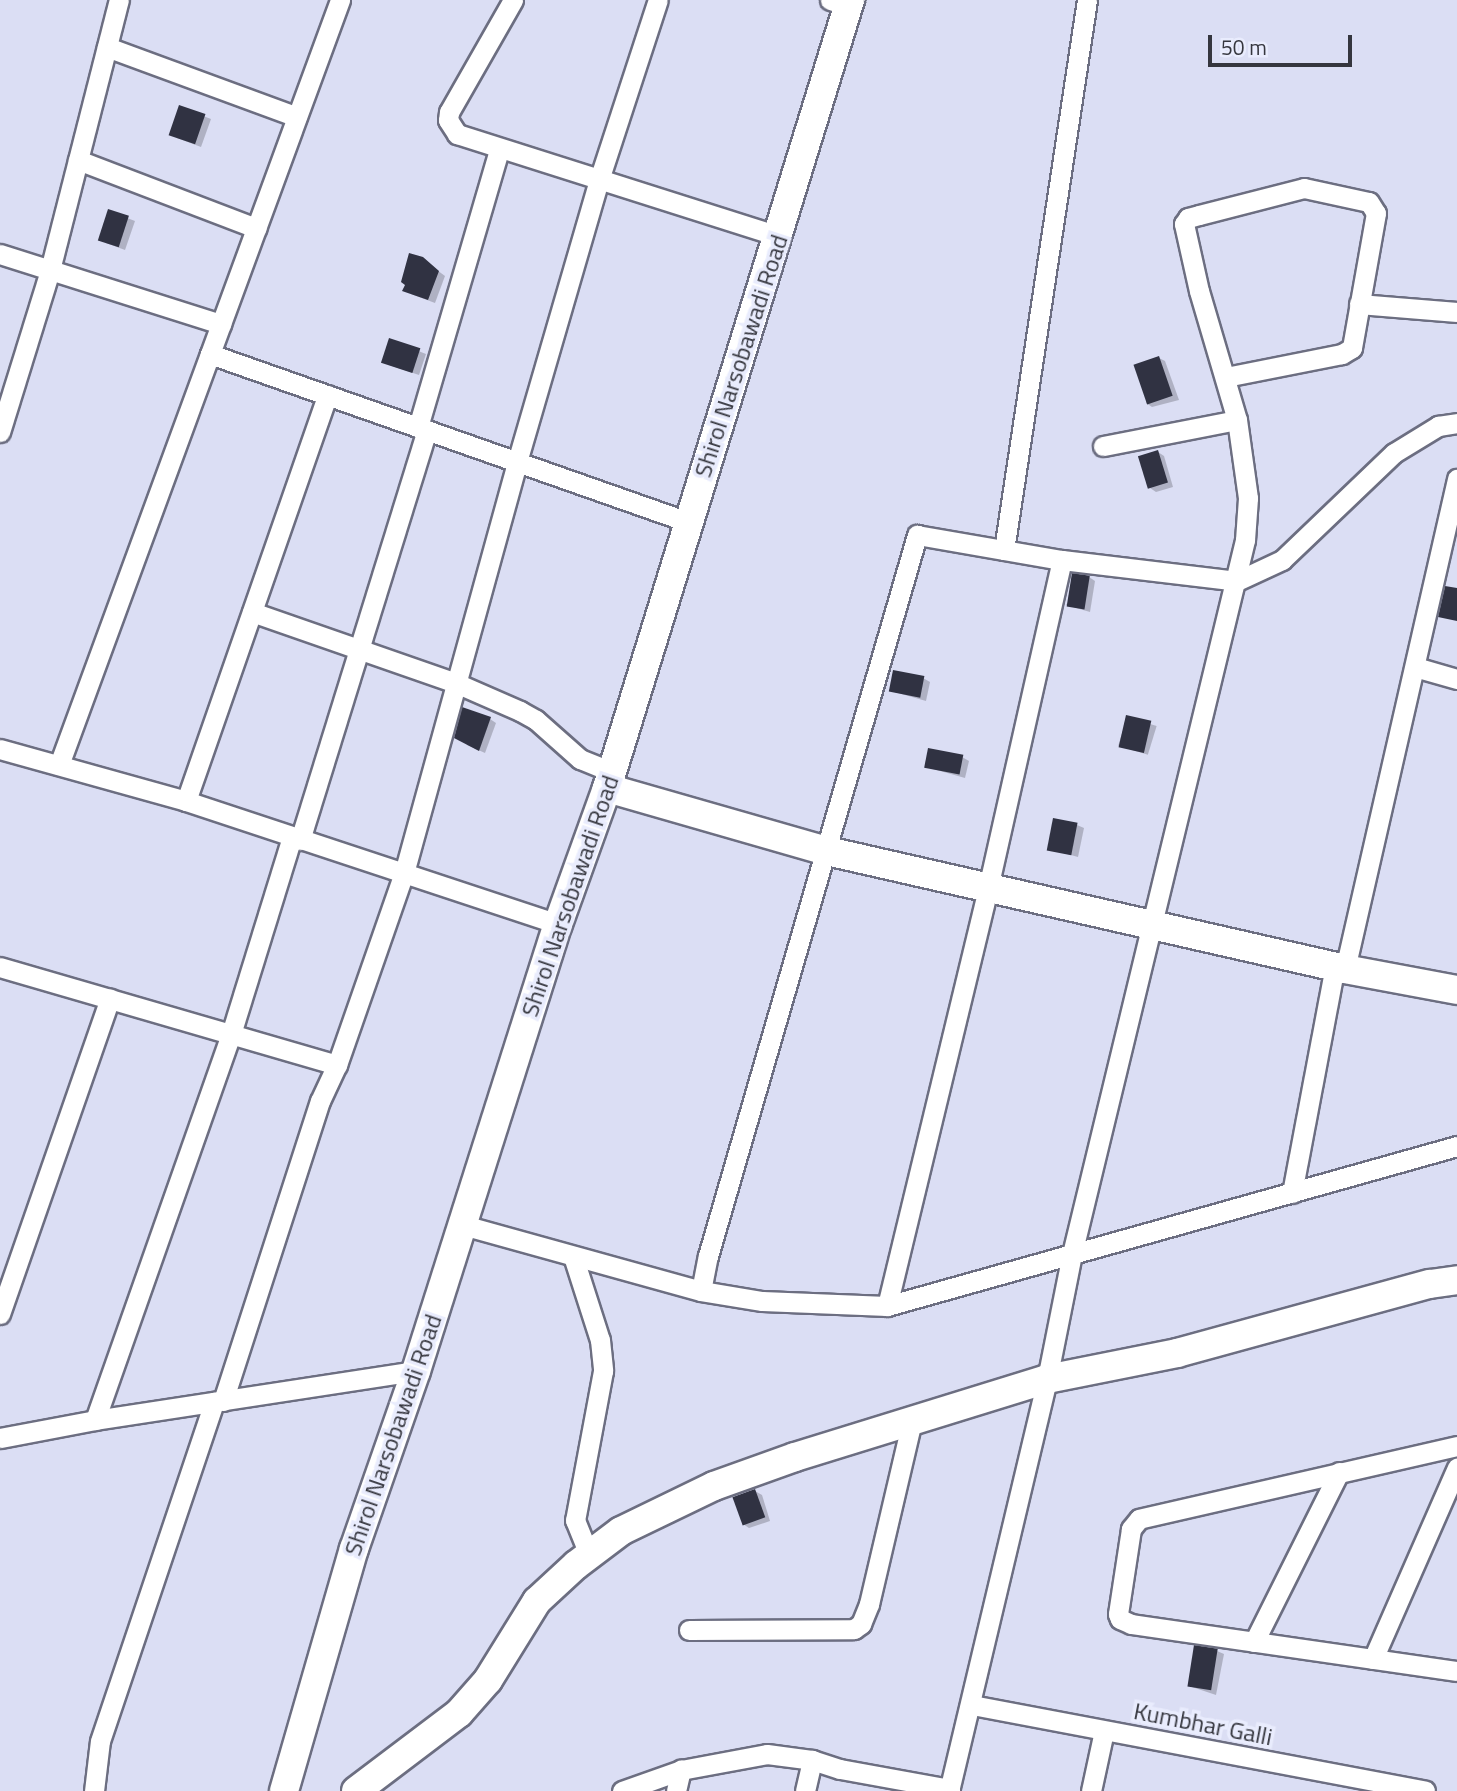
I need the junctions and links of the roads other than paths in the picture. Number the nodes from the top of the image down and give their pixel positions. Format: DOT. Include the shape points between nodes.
graph roads {
  1 [pos="119,0"];
  2 [pos="513,0"];
  3 [pos="658,0"];
  4 [pos="1087,0"];
  5 [pos="337,1"];
  6 [pos="843,2"];
  7 [pos="107,47"];
  8 [pos="297,117"];
  9 [pos="499,150"];
  10 [pos="78,160"];
  11 [pos="599,180"];
  12 [pos="256,228"];
  13 [pos="779,236"];
  14 [pos="0,254"];
  15 [pos="50,270"];
  16 [pos="1359,304"];
  17 [pos="1457,312"];
  18 [pos="221,324"];
  19 [pos="210,354"];
  20 [pos="1226,377"];
  21 [pos="327,395"];
  22 [pos="1237,420"];
  23 [pos="1457,424"];
  24 [pos="422,429"];
  25 [pos="0,432"];
  26 [pos="1104,446"];
  27 [pos="516,462"];
  28 [pos="1457,479"];
  29 [pos="688,522"];
  30 [pos="1004,550"];
  31 [pos="1062,560"];
  32 [pos="1237,581"];
  33 [pos="252,612"];
  34 [pos="357,650"];
  35 [pos="1415,667"];
  36 [pos="1457,679"];
  37 [pos="456,683"];
  38 [pos="0,749"];
  39 [pos="60,765"];
  40 [pos="610,780"];
  41 [pos="186,801"];
  42 [pos="296,839"];
  43 [pos="827,851"];
  44 [pos="404,873"];
  45 [pos="988,888"];
  46 [pos="1154,923"];
  47 [pos="558,924"];
  48 [pos="0,967"];
  49 [pos="1340,968"];
  50 [pos="1457,990"];
  51 [pos="110,999"];
  52 [pos="231,1034"];
  53 [pos="337,1065"];
  54 [pos="1457,1146"];
  55 [pos="1292,1193"];
  56 [pos="463,1225"];
  57 [pos="1072,1254"];
  58 [pos="573,1256"];
  59 [pos="6,1274"];
  60 [pos="1457,1280"];
  61 [pos="701,1292"];
  62 [pos="887,1306"];
  63 [pos="0,1314"];
  64 [pos="416,1371"];
  65 [pos="1047,1380"];
  66 [pos="218,1401"];
  67 [pos="95,1420"];
  68 [pos="912,1421"];
  69 [pos="0,1438"];
  70 [pos="1457,1446"];
  71 [pos="1457,1468"];
  72 [pos="1339,1472"];
  73 [pos="589,1554"];
  74 [pos="689,1630"];
  75 [pos="1254,1642"];
  76 [pos="1373,1659"];
  77 [pos="1457,1671"];
  78 [pos="972,1705"];
  79 [pos="1104,1731"];
  80 [pos="812,1760"];
  81 [pos="681,1770"];
  82 [pos="949,1790"];
  83 [pos="94,1791"];
  84 [pos="284,1791"];
  85 [pos="356,1791"];
  86 [pos="622,1791"];
  87 [pos="676,1791"];
  88 [pos="805,1791"];
  89 [pos="1091,1791"];
  90 [pos="1425,1791"];
  1 -- 7 [label="street"];
  2 -- 9 [label="street" via="448,120 457,134"];
  3 -- 11 [label="street"];
  4 -- 30 [label="street"];
  5 -- 8 [label="street"];
  6 -- 13 [label="street, Shirol Narsobawadi Road"];
  7 -- 8 [label="street"];
  7 -- 10 [label="street"];
  8 -- 12 [label="street"];
  9 -- 11 [label="street"];
  9 -- 24 [label="street"];
  10 -- 12 [label="street"];
  10 -- 15 [label="street"];
  11 -- 13 [label="street"];
  11 -- 27 [label="street"];
  12 -- 18 [label="street"];
  13 -- 29 [label="street, Shirol Narsobawadi Road"];
  14 -- 15 [label="street"];
  15 -- 18 [label="street"];
  15 -- 25 [label="street"];
  16 -- 17 [label="street"];
  16 -- 20 [label="street" via="1355,340 1342,354"];
  16 -- 20 [label="street" via="1376,213 1369,202 1304,188 1188,218 1184,224 1187,244"];
  18 -- 19 [label="street"];
  19 -- 21 [label="street"];
  19 -- 39 [label="street"];
  20 -- 22 [label="street"];
  21 -- 24 [label="street"];
  21 -- 33 [label="street"];
  22 -- 26 [label="street"];
  22 -- 32 [label="street" via="1248,498"];
  23 -- 32 [label="street" via="1438,426 1394,453 1282,560"];
  24 -- 27 [label="street"];
  24 -- 34 [label="street"];
  27 -- 29 [label="street"];
  27 -- 37 [label="street"];
  28 -- 35 [label="street"];
  29 -- 40 [label="street, Shirol Narsobawadi Road"];
  30 -- 31 [label="street"];
  30 -- 43 [label="street" via="917,535"];
  31 -- 32 [label="street"];
  31 -- 45 [label="street"];
  32 -- 46 [label="street"];
  33 -- 34 [label="street"];
  33 -- 41 [label="street"];
  34 -- 37 [label="street"];
  34 -- 42 [label="street"];
  35 -- 36 [label="street"];
  35 -- 49 [label="street"];
  37 -- 40 [label="street" via="536,720"];
  37 -- 44 [label="street"];
  38 -- 39 [label="street"];
  39 -- 41 [label="street"];
  40 -- 43 [label="street"];
  40 -- 47 [label="street, Shirol Narsobawadi Road"];
  41 -- 42 [label="street"];
  42 -- 44 [label="street"];
  42 -- 52 [label="street"];
  43 -- 45 [label="street"];
  43 -- 61 [label="street"];
  44 -- 47 [label="street"];
  44 -- 53 [label="street"];
  45 -- 46 [label="street"];
  45 -- 62 [label="street"];
  46 -- 49 [label="street"];
  46 -- 57 [label="street"];
  47 -- 56 [label="street, Shirol Narsobawadi Road"];
  48 -- 51 [label="street"];
  49 -- 50 [label="street"];
  49 -- 55 [label="street"];
  51 -- 52 [label="street"];
  51 -- 59 [label="street"];
  52 -- 53 [label="street"];
  52 -- 67 [label="street"];
  53 -- 66 [label="street" via="320,1101"];
  54 -- 55 [label="street"];
  55 -- 57 [label="street"];
  56 -- 58 [label="street"];
  56 -- 64 [label="street, Shirol Narsobawadi Road"];
  57 -- 62 [label="street"];
  57 -- 65 [label="street"];
  58 -- 61 [label="street"];
  58 -- 73 [label="street" via="600,1340 603,1371 575,1520"];
  59 -- 63 [label="street"];
  60 -- 65 [label="street" via="1177,1353"];
  61 -- 62 [label="street" via="762,1301"];
  64 -- 66 [label="street"];
  64 -- 84 [label="street, Shirol Narsobawadi Road" via="354,1549"];
  65 -- 68 [label="street"];
  65 -- 78 [label="street"];
  66 -- 67 [label="street"];
  66 -- 83 [label="street" via="100,1741"];
  67 -- 69 [label="street"];
  68 -- 73 [label="street" via="714,1486 621,1531"];
  68 -- 74 [label="street" via="861,1624 854,1629"];
  70 -- 72 [label="street"];
  71 -- 76 [label="street"];
  72 -- 75 [label="street"];
  72 -- 75 [label="street" via="1134,1523 1120,1619"];
  73 -- 85 [label="street" via="537,1601 488,1680 459,1713"];
  75 -- 76 [label="street"];
  76 -- 77 [label="street"];
  78 -- 79 [label="street, Kumbhar Galli"];
  78 -- 82 [label="street"];
  79 -- 89 [label="street"];
  79 -- 90 [label="street, Kumbhar Galli"];
  80 -- 81 [label="street" via="767,1754"];
  80 -- 82 [label="street"];
  80 -- 88 [label="street"];
  81 -- 86 [label="street"];
  81 -- 87 [label="street"];
}
